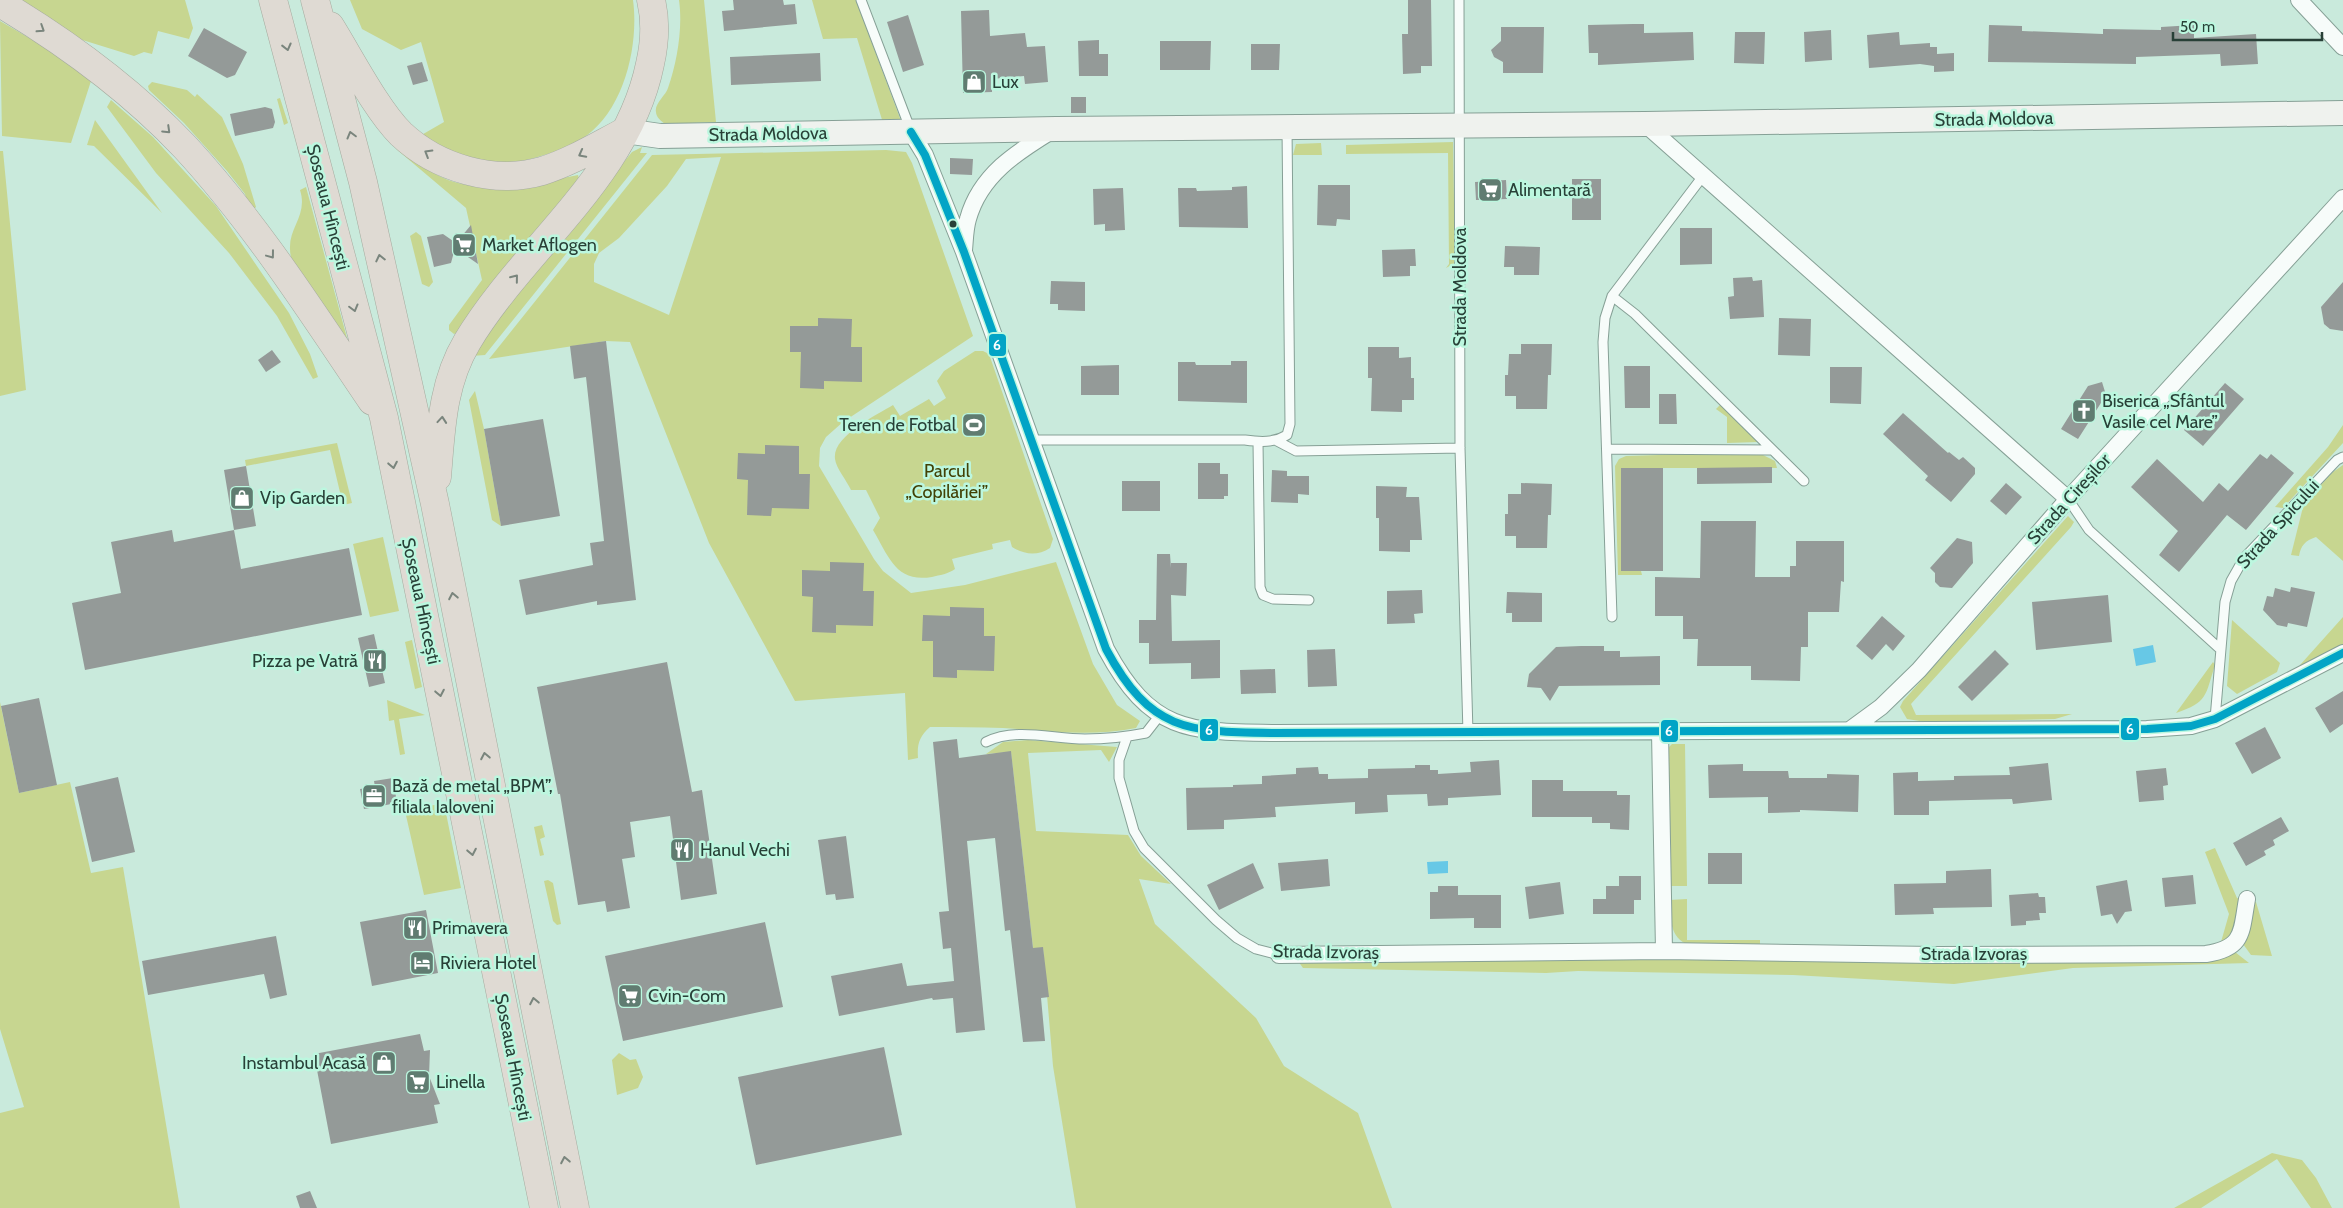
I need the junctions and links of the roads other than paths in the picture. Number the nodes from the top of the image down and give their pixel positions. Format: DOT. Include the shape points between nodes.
graph roads {
  1 [pos="274,0"];
  2 [pos="651,0"];
  3 [pos="862,0"];
  4 [pos="1458,0"];
  5 [pos="2299,0"];
  6 [pos="315,1"];
  7 [pos="0,2"];
  8 [pos="2343,47"];
  9 [pos="2343,113"];
  10 [pos="1645,124"];
  11 [pos="1458,126"];
  12 [pos="1287,127"];
  13 [pos="1056,128"];
  14 [pos="625,132"];
  15 [pos="911,132"];
  16 [pos="1703,176"];
  17 [pos="2343,198"];
  18 [pos="964,252"];
  19 [pos="1612,296"];
  20 [pos="384,418"];
  21 [pos="1032,440"];
  22 [pos="1277,441"];
  23 [pos="1258,442"];
  24 [pos="1460,448"];
  25 [pos="1607,449"];
  26 [pos="1772,450"];
  27 [pos="2343,457"];
  28 [pos="1804,481"];
  29 [pos="2068,499"];
  30 [pos="435,504"];
  31 [pos="1309,600"];
  32 [pos="1612,617"];
  33 [pos="2220,649"];
  34 [pos="2343,653"];
  35 [pos="1160,715"];
  36 [pos="2215,719"];
  37 [pos="1851,729"];
  38 [pos="1660,732"];
  39 [pos="1468,733"];
  40 [pos="1127,737"];
  41 [pos="986,742"];
  42 [pos="2247,899"];
  43 [pos="1664,951"];
  44 [pos="1279,955"];
  45 [pos="544,1208"];
  46 [pos="575,1208"];
  1 -- 20 [label="highway, Șoseaua Hîncești, one-way"];
  2 -- 14 [label="highway" via="655,15 653,48 645,90"];
  3 -- 15 [label="lane"];
  4 -- 11 [label="lane"];
  5 -- 8 [label="street"];
  14 -- 6 [label="highway, one-way" via="568,161 512,176 476,174 446,163 401,134"];
  30 -- 6 [label="highway, Șoseaua Hîncești, one-way" via="363,182"];
  7 -- 20 [label="highway, one-way" via="87,60 183,146 217,184 286,274"];
  9 -- 10 [label="street, Strada Moldova"];
  10 -- 11 [label="street, Strada Moldova"];
  10 -- 16 [label="street"];
  11 -- 12 [label="street, Strada Moldova"];
  11 -- 24 [label="lane, Strada Moldova"];
  12 -- 13 [label="street, Strada Moldova"];
  12 -- 22 [label="lane" via="1290,424 1287,436"];
  13 -- 15 [label="street, Strada Moldova"];
  13 -- 18 [label="street" via="1015,153 980,192 968,219"];
  14 -- 15 [label="street, Strada Moldova" via="660,136"];
  30 -- 14 [label="highway, one-way" via="444,403 451,376 467,343 489,310 593,183"];
  15 -- 18 [label="street" via="925,155"];
  16 -- 19 [label="lane"];
  16 -- 29 [label="street"];
  17 -- 29 [label="street, Strada Cireșilor"];
  18 -- 21 [label="street"];
  19 -- 25 [label="lane" via="1605,318 1603,342"];
  19 -- 26 [label="lane" via="1635,314"];
  20 -- 45 [label="highway, Șoseaua Hîncești, one-way"];
  21 -- 23 [label="lane"];
  21 -- 35 [label="street" via="1106,649 1121,676 1141,701"];
  22 -- 23 [label="lane"];
  22 -- 24 [label="lane" via="1296,451"];
  23 -- 31 [label="lane" via="1260,587 1263,595 1273,599"];
  24 -- 39 [label="lane, Strada Moldova"];
  25 -- 26 [label="lane"];
  25 -- 32 [label="lane"];
  26 -- 28 [label="lane"];
  27 -- 33 [label="lane, Strada Spicului" via="2305,493 2237,569 2226,593"];
  29 -- 33 [label="lane" via="2088,530"];
  29 -- 37 [label="street, Strada Cireșilor" via="1919,670 1881,707"];
  46 -- 30 [label="highway, Șoseaua Hîncești, one-way"];
  33 -- 36 [label="lane, Strada Spicului"];
  34 -- 36 [label="street"];
  35 -- 39 [label="street" via="1181,725 1220,732"];
  35 -- 40 [label="lane" via="1146,733"];
  36 -- 37 [label="street" via="2191,726 2147,729"];
  37 -- 38 [label="street"];
  38 -- 39 [label="street"];
  38 -- 43 [label="street"];
  40 -- 41 [label="lane" via="1084,739 1010,734"];
  40 -- 44 [label="lane, Strada Izvoraș" via="1119,760 1119,778 1134,831 1144,848 1237,938 1256,949"];
  42 -- 43 [label="street, Strada Izvoraș" via="2238,939 2222,951 2206,954 1934,955"];
  43 -- 44 [label="street, Strada Izvoraș"];
}
